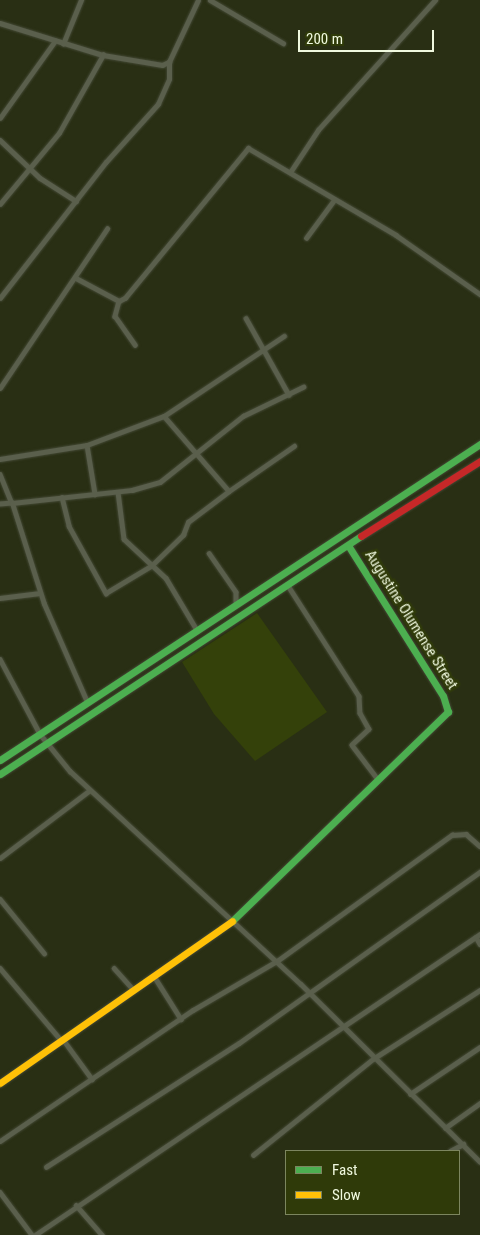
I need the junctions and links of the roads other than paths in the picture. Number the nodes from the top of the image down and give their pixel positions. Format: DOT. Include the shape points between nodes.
graph roads {
  1 [pos="81,0"];
  2 [pos="198,0"];
  3 [pos="210,0"];
  4 [pos="435,0"];
  5 [pos="0,23"];
  6 [pos="55,41"];
  7 [pos="283,43"];
  8 [pos="63,44"];
  9 [pos="103,55"];
  10 [pos="169,62"];
  11 [pos="0,118"];
  12 [pos="0,140"];
  13 [pos="32,167"];
  14 [pos="291,171"];
  15 [pos="334,200"];
  16 [pos="76,201"];
  17 [pos="0,204"];
  18 [pos="107,229"];
  19 [pos="306,238"];
  20 [pos="76,278"];
  21 [pos="480,294"];
  22 [pos="0,298"];
  23 [pos="119,301"];
  24 [pos="246,318"];
  25 [pos="284,336"];
  26 [pos="135,345"];
  27 [pos="264,349"];
  28 [pos="303,387"];
  29 [pos="0,388"];
  30 [pos="289,394"];
  31 [pos="164,416"];
  32 [pos="480,444"];
  33 [pos="86,445"];
  34 [pos="294,446"];
  35 [pos="196,454"];
  36 [pos="0,458"];
  37 [pos="480,461"];
  38 [pos="0,474"];
  39 [pos="229,490"];
  40 [pos="118,492"];
  41 [pos="95,494"];
  42 [pos="62,497"];
  43 [pos="12,503"];
  44 [pos="0,504"];
  45 [pos="349,547"];
  46 [pos="209,553"];
  47 [pos="151,566"];
  48 [pos="287,584"];
  49 [pos="40,592"];
  50 [pos="0,598"];
  51 [pos="235,603"];
  52 [pos="240,614"];
  53 [pos="197,630"];
  54 [pos="1,661"];
  55 [pos="87,703"];
  56 [pos="40,734"];
  57 [pos="47,743"];
  58 [pos="0,760"];
  59 [pos="0,774"];
  60 [pos="377,778"];
  61 [pos="89,790"];
  62 [pos="480,846"];
  63 [pos="0,858"];
  64 [pos="480,872"];
  65 [pos="0,899"];
  66 [pos="231,922"];
  67 [pos="480,934"];
  68 [pos="476,938"];
  69 [pos="480,944"];
  70 [pos="44,953"];
  71 [pos="277,961"];
  72 [pos="0,968"];
  73 [pos="114,968"];
  74 [pos="154,976"];
  75 [pos="134,990"];
  76 [pos="480,990"];
  77 [pos="310,992"];
  78 [pos="181,1019"];
  79 [pos="344,1027"];
  80 [pos="64,1042"];
  81 [pos="480,1047"];
  82 [pos="373,1059"];
  83 [pos="92,1079"];
  84 [pos="0,1083"];
  85 [pos="410,1094"];
  86 [pos="480,1103"];
  87 [pos="445,1128"];
  88 [pos="0,1141"];
  89 [pos="462,1144"];
  90 [pos="452,1150"];
  91 [pos="253,1155"];
  92 [pos="480,1162"];
  93 [pos="46,1167"];
  94 [pos="0,1192"];
  95 [pos="76,1205"];
  96 [pos="33,1235"];
  97 [pos="102,1235"];
  1 -- 8 [label="street"];
  2 -- 10 [label="street"];
  3 -- 7 [label="street"];
  4 -- 14 [label="street" via="318,130"];
  5 -- 6 [label="street"];
  6 -- 8 [label="street"];
  6 -- 11 [label="street"];
  8 -- 9 [label="street"];
  9 -- 10 [label="street" via="154,64"];
  9 -- 13 [label="street" via="59,133"];
  10 -- 16 [label="street" via="169,79 158,104"];
  12 -- 13 [label="street"];
  13 -- 16 [label="street" via="40,178"];
  13 -- 17 [label="street"];
  14 -- 15 [label="street"];
  14 -- 23 [label="street" via="253,149 244,150 214,195"];
  15 -- 19 [label="street"];
  15 -- 21 [label="street" via="396,235"];
  16 -- 22 [label="street"];
  18 -- 20 [label="street"];
  20 -- 23 [label="street"];
  20 -- 29 [label="street"];
  23 -- 26 [label="street" via="116,316"];
  24 -- 27 [label="street"];
  25 -- 27 [label="street"];
  27 -- 30 [label="street"];
  27 -- 31 [label="street"];
  28 -- 30 [label="street"];
  30 -- 35 [label="street" via="243,416"];
  31 -- 33 [label="street"];
  31 -- 35 [label="street"];
  32 -- 51 [label="main road"];
  33 -- 36 [label="street"];
  33 -- 41 [label="street"];
  34 -- 39 [label="street"];
  35 -- 39 [label="street"];
  35 -- 40 [label="street" via="160,482"];
  37 -- 45 [label="main road"];
  38 -- 43 [label="street"];
  39 -- 47 [label="street" via="188,522 182,536"];
  40 -- 41 [label="street"];
  40 -- 47 [label="street" via="124,538"];
  41 -- 42 [label="street"];
  42 -- 43 [label="street"];
  42 -- 47 [label="street" via="69,526 106,593"];
  43 -- 44 [label="street"];
  43 -- 49 [label="street"];
  45 -- 48 [label="main road"];
  45 -- 60 [label="main road, Augustine Olumense Street" via="448,709"];
  46 -- 51 [label="street" via="236,592"];
  47 -- 53 [label="street" via="166,578"];
  48 -- 52 [label="main road"];
  48 -- 60 [label="street" via="359,696 360,713 369,729 352,745"];
  49 -- 50 [label="street"];
  49 -- 55 [label="street"];
  51 -- 52 [label="street"];
  51 -- 53 [label="main road"];
  52 -- 57 [label="main road"];
  53 -- 55 [label="main road"];
  54 -- 56 [label="street"];
  55 -- 56 [label="main road"];
  56 -- 57 [label="street"];
  56 -- 58 [label="main road"];
  57 -- 59 [label="main road"];
  57 -- 61 [label="street"];
  60 -- 66 [label="main road"];
  61 -- 63 [label="street"];
  61 -- 66 [label="street"];
  62 -- 71 [label="street" via="466,834 452,835"];
  64 -- 77 [label="street"];
  65 -- 70 [label="street"];
  66 -- 71 [label="street"];
  66 -- 74 [label="main road"];
  67 -- 68 [label="street"];
  68 -- 69 [label="street"];
  68 -- 79 [label="street"];
  71 -- 77 [label="street"];
  71 -- 78 [label="street"];
  72 -- 80 [label="street"];
  73 -- 75 [label="street"];
  74 -- 75 [label="main road"];
  74 -- 78 [label="street"];
  75 -- 80 [label="main road"];
  76 -- 82 [label="street"];
  77 -- 79 [label="street"];
  77 -- 93 [label="street"];
  78 -- 83 [label="street"];
  79 -- 82 [label="street"];
  79 -- 95 [label="street"];
  80 -- 83 [label="street"];
  80 -- 84 [label="main road"];
  81 -- 85 [label="street"];
  82 -- 85 [label="street"];
  82 -- 91 [label="street"];
  83 -- 88 [label="street"];
  85 -- 87 [label="street"];
  86 -- 87 [label="street"];
  87 -- 89 [label="street"];
  89 -- 90 [label="street"];
  89 -- 92 [label="street"];
  94 -- 96 [label="street"];
  95 -- 96 [label="street"];
  95 -- 97 [label="street"];
}
